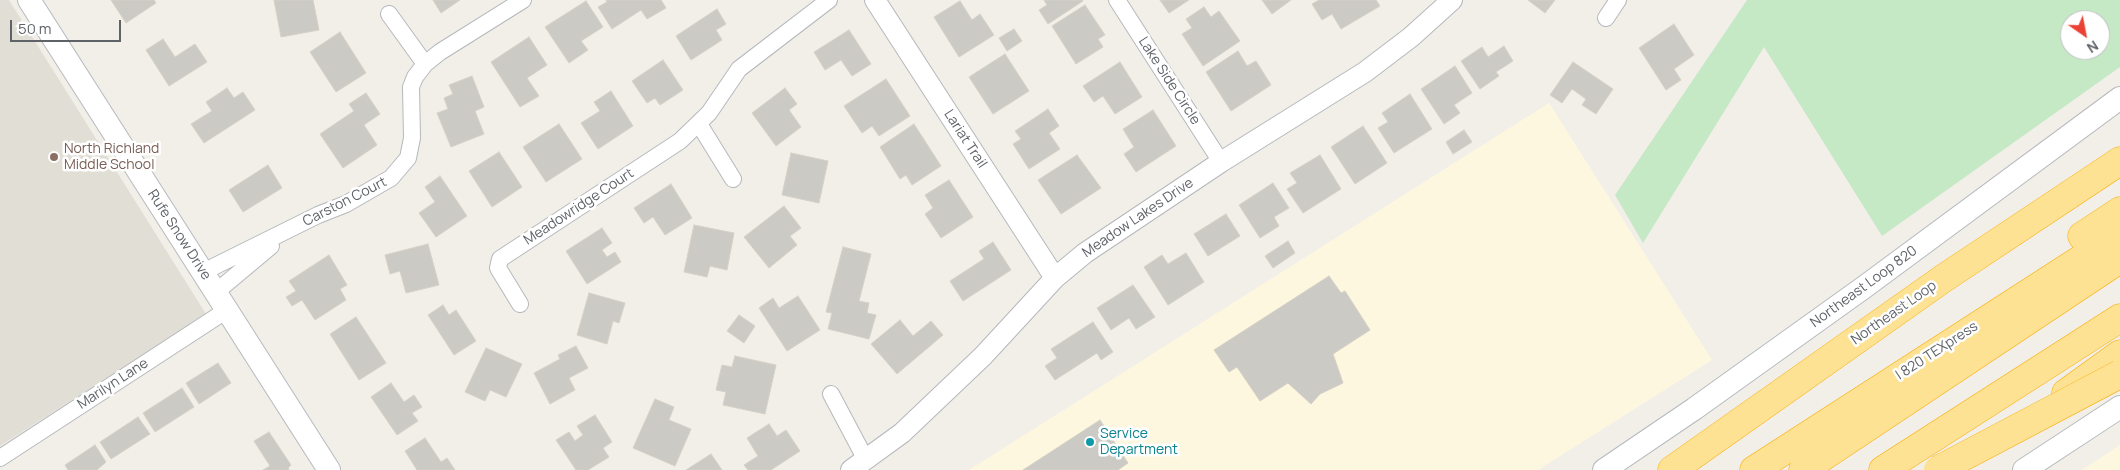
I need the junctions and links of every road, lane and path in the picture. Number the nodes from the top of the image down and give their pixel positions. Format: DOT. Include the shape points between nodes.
graph roads {
  1 [pos="29,0"];
  2 [pos="523,0"];
  3 [pos="829,0"];
  4 [pos="875,0"];
  5 [pos="1118,0"];
  6 [pos="1452,0"];
  7 [pos="1618,0"];
  8 [pos="389,14"];
  9 [pos="1606,18"];
  10 [pos="425,64"];
  11 [pos="2120,98"];
  12 [pos="699,124"];
  13 [pos="2120,161"];
  14 [pos="1221,162"];
  15 [pos="734,179"];
  16 [pos="2120,211"];
  17 [pos="294,227"];
  18 [pos="2120,234"];
  19 [pos="2120,259"];
  20 [pos="203,272"];
  21 [pos="1055,278"];
  22 [pos="221,301"];
  23 [pos="520,304"];
  24 [pos="2120,318"];
  25 [pos="2120,354"];
  26 [pos="2120,374"];
  27 [pos="1875,391"];
  28 [pos="831,394"];
  29 [pos="2120,408"];
  30 [pos="0,458"];
  31 [pos="858,465"];
  32 [pos="329,470"];
  33 [pos="1604,470"];
  34 [pos="1672,470"];
  35 [pos="1754,470"];
  36 [pos="1803,470"];
  37 [pos="1883,470"];
  38 [pos="1938,470"];
  39 [pos="1962,470"];
  40 [pos="2024,470"];
  1 -- 20 [label="main road, Rufe Snow Drive"];
  2 -- 10 [label="street, Carston Court"];
  3 -- 12 [label="street, Meadowridge Court" via="739,69"];
  4 -- 21 [label="street, Lariat Trail"];
  5 -- 14 [label="street, Lake Side Circle"];
  6 -- 14 [label="street, Meadow Lakes Drive" via="1365,72"];
  7 -- 9 [label="street"];
  8 -- 10 [label="street"];
  10 -- 17 [label="street, Carston Court" via="411,87 412,138 406,162 379,187"];
  11 -- 33 [label="main road, Northeast Loop 820" via="1855,294"];
  12 -- 15 [label="street"];
  12 -- 23 [label="street, Meadowridge Court" via="680,141 500,258 498,268"];
  13 -- 34 [label="highway, Northeast Loop" via="1944,278"];
  14 -- 21 [label="street, Meadow Lakes Drive" via="1085,253"];
  16 -- 27 [label="highway" via="1904,355"];
  17 -- 20 [label="street, Carston Court"];
  17 -- 22 [label="street, Carston Court"];
  18 -- 27 [label="highway, I 820 TEXpress"];
  19 -- 36 [label="highway, I 820 TEXpress"];
  20 -- 22 [label="main road, Rufe Snow Drive"];
  21 -- 31 [label="street, Meadow Lakes Drive" via="983,356 902,433"];
  22 -- 30 [label="street, Marilyn Lane"];
  22 -- 32 [label="main road, Rufe Snow Drive"];
  24 -- 37 [label="highway"];
  25 -- 39 [label="highway"];
  26 -- 38 [label="highway, bridge"];
  27 -- 35 [label="highway, I 820 TEXpress"];
  28 -- 31 [label="street"];
  29 -- 40 [label="main road"];
}
